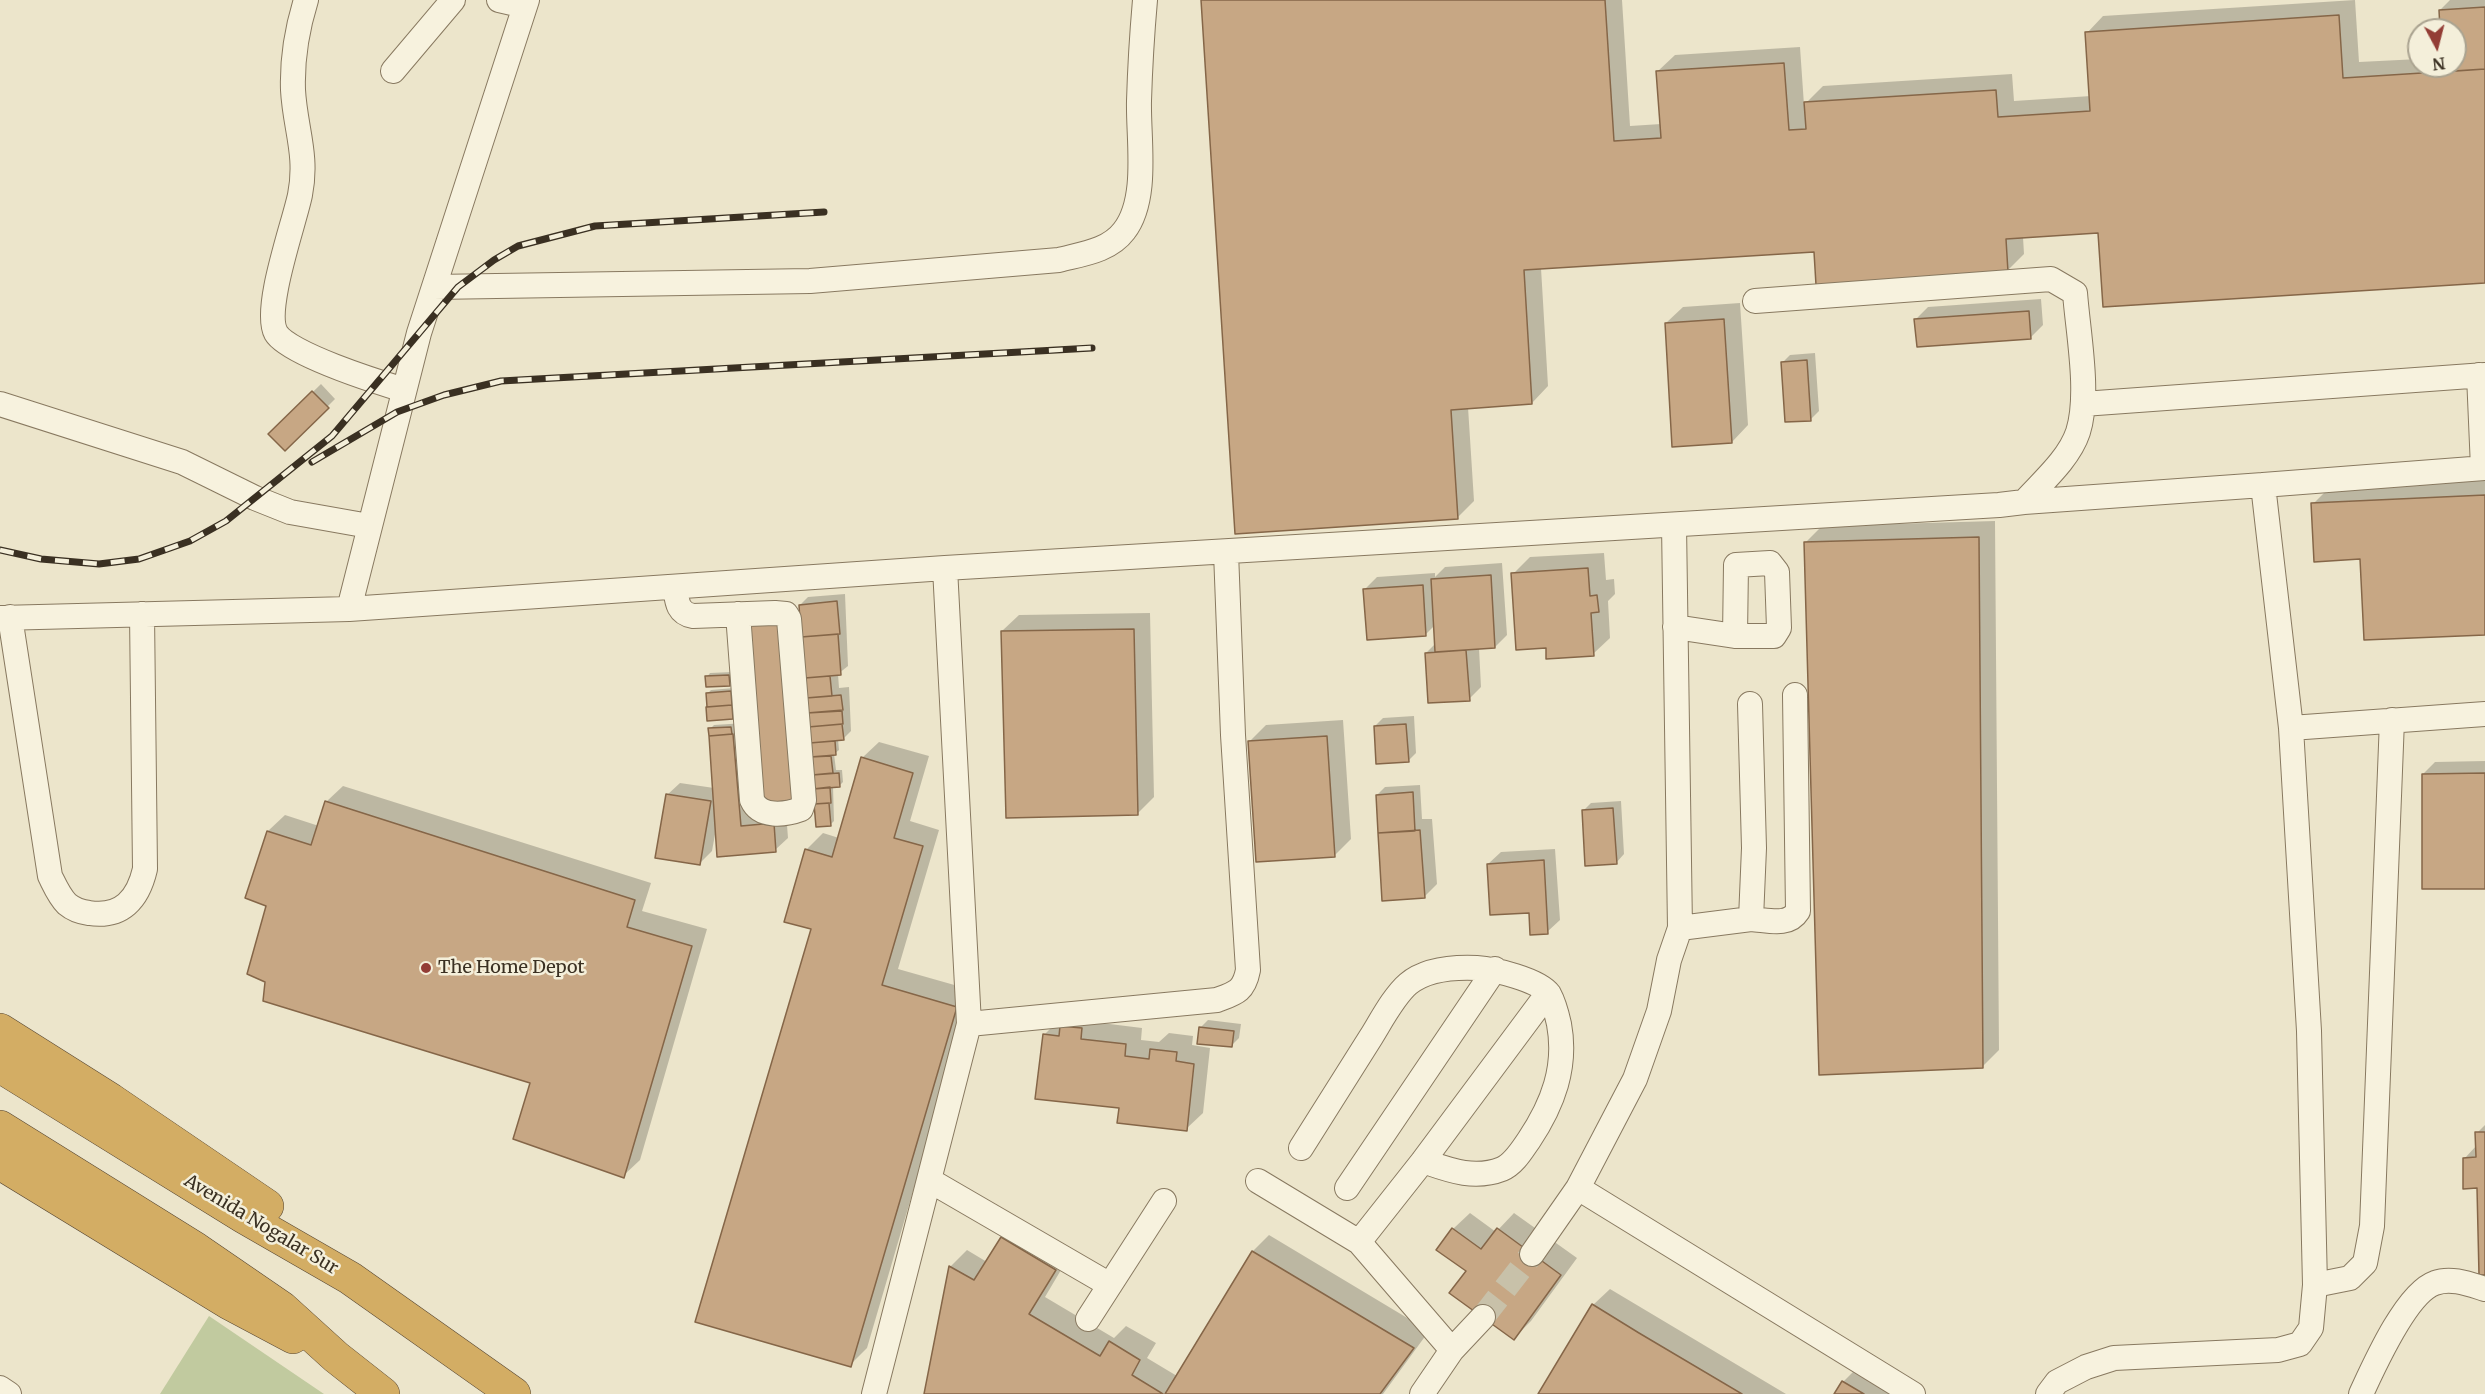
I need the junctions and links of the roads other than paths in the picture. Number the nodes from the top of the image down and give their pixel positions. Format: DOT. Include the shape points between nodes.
graph roads {
  1 [pos="306,0"];
  2 [pos="453,0"];
  3 [pos="499,0"];
  4 [pos="1144,0"];
  5 [pos="526,3"];
  6 [pos="393,71"];
  7 [pos="434,287"];
  8 [pos="1755,301"];
  9 [pos="2482,375"];
  10 [pos="404,390"];
  11 [pos="0,404"];
  12 [pos="2083,404"];
  13 [pos="2484,468"];
  14 [pos="2263,485"];
  15 [pos="2024,502"];
  16 [pos="1674,525"];
  17 [pos="369,526"];
  18 [pos="1226,552"];
  19 [pos="945,568"];
  20 [pos="675,587"];
  21 [pos="349,609"];
  22 [pos="142,614"];
  23 [pos="738,614"];
  24 [pos="5,618"];
  25 [pos="1675,627"];
  26 [pos="1735,636"];
  27 [pos="9,680"];
  28 [pos="1795,695"];
  29 [pos="1750,704"];
  30 [pos="2485,714"];
  31 [pos="2392,720"];
  32 [pos="2291,728"];
  33 [pos="1751,919"];
  34 [pos="1680,928"];
  35 [pos="1495,969"];
  36 [pos="1548,993"];
  37 [pos="969,1024"];
  38 [pos="0,1030"];
  39 [pos="0,1066"];
  40 [pos="0,1127"];
  41 [pos="1301,1148"];
  42 [pos="1423,1161"];
  43 [pos="0,1163"];
  44 [pos="929,1180"];
  45 [pos="1258,1181"];
  46 [pos="1347,1188"];
  47 [pos="1578,1188"];
  48 [pos="1164,1201"];
  49 [pos="1359,1242"];
  50 [pos="1532,1254"];
  51 [pos="350,1278"];
  52 [pos="1110,1285"];
  53 [pos="2315,1285"];
  54 [pos="2485,1289"];
  55 [pos="1483,1317"];
  56 [pos="1088,1320"];
  57 [pos="1452,1350"];
  58 [pos="336,1357"];
  59 [pos="0,1388"];
  60 [pos="9,1394"];
  61 [pos="383,1394"];
  62 [pos="514,1394"];
  63 [pos="874,1394"];
  64 [pos="1422,1394"];
  65 [pos="1913,1394"];
  66 [pos="2048,1394"];
  67 [pos="2361,1394"];
  1 -- 10 [label="street" via="297,30 293,91 304,168 273,300 272,320 276,333 294,348"];
  2 -- 6 [label="street"];
  3 -- 5 [label="street"];
  4 -- 7 [label="street" via="1139,189 1134,213 1113,243 1059,260 810,281"];
  5 -- 7 [label="street"];
  7 -- 10 [label="street"];
  8 -- 12 [label="street" via="2051,279 2075,293"];
  9 -- 12 [label="street"];
  9 -- 13 [label="street"];
  10 -- 17 [label="street"];
  11 -- 17 [label="street" via="182,462 290,512"];
  12 -- 15 [label="street" via="2077,434 2061,461"];
  13 -- 14 [label="street"];
  14 -- 15 [label="street"];
  14 -- 32 [label="street"];
  15 -- 16 [label="street"];
  16 -- 18 [label="street"];
  16 -- 25 [label="street"];
  17 -- 21 [label="street"];
  18 -- 19 [label="street"];
  18 -- 37 [label="street" via="1246,984 1217,1000"];
  19 -- 20 [label="street"];
  19 -- 37 [label="street"];
  20 -- 21 [label="street"];
  20 -- 23 [label="street" via="678,607 684,614"];
  21 -- 22 [label="street"];
  22 -- 24 [label="street"];
  22 -- 27 [label="street" via="145,869 141,886 120,910 108,914 81,912 58,894 50,876"];
  23 -- 23 [label="street" via="786,614 789,619 804,800 801,809 794,812 764,813 752,800"];
  24 -- 27 [label="street"];
  25 -- 26 [label="street"];
  25 -- 34 [label="street"];
  28 -- 33 [label="street" via="1798,911 1794,918 1784,922"];
  29 -- 33 [label="street" via="1754,848"];
  30 -- 31 [label="street"];
  31 -- 32 [label="street"];
  31 -- 53 [label="street" via="2372,1226 2365,1263 2350,1278"];
  32 -- 53 [label="street" via="2309,1031"];
  33 -- 34 [label="street"];
  34 -- 47 [label="street" via="1659,1011 1635,1079"];
  35 -- 36 [label="street"];
  35 -- 41 [label="street" via="1433,971 1408,984"];
  35 -- 46 [label="street"];
  36 -- 42 [label="street"];
  36 -- 42 [label="street" via="1557,1013 1562,1058 1556,1089 1543,1120 1520,1155 1505,1168 1472,1175"];
  37 -- 44 [label="street"];
  38 -- 51 [label="highway" via="259,1199 320,1247"];
  39 -- 51 [label="highway, Avenida Nogalar Sur"];
  40 -- 58 [label="highway" via="196,1249 282,1308"];
  42 -- 49 [label="street"];
  43 -- 58 [label="highway" via="229,1303"];
  44 -- 52 [label="street"];
  44 -- 63 [label="street"];
  45 -- 49 [label="street"];
  47 -- 50 [label="street"];
  47 -- 65 [label="street"];
  48 -- 52 [label="street"];
  49 -- 57 [label="street"];
  51 -- 62 [label="highway, Avenida Nogalar Sur"];
  52 -- 56 [label="street"];
  53 -- 66 [label="street" via="2311,1328 2300,1344 2278,1350 2114,1358 2057,1382"];
  54 -- 67 [label="street" via="2449,1280 2434,1283 2418,1293"];
  55 -- 57 [label="street"];
  57 -- 64 [label="street"];
  58 -- 61 [label="highway"];
  59 -- 60 [label="street"];
}
